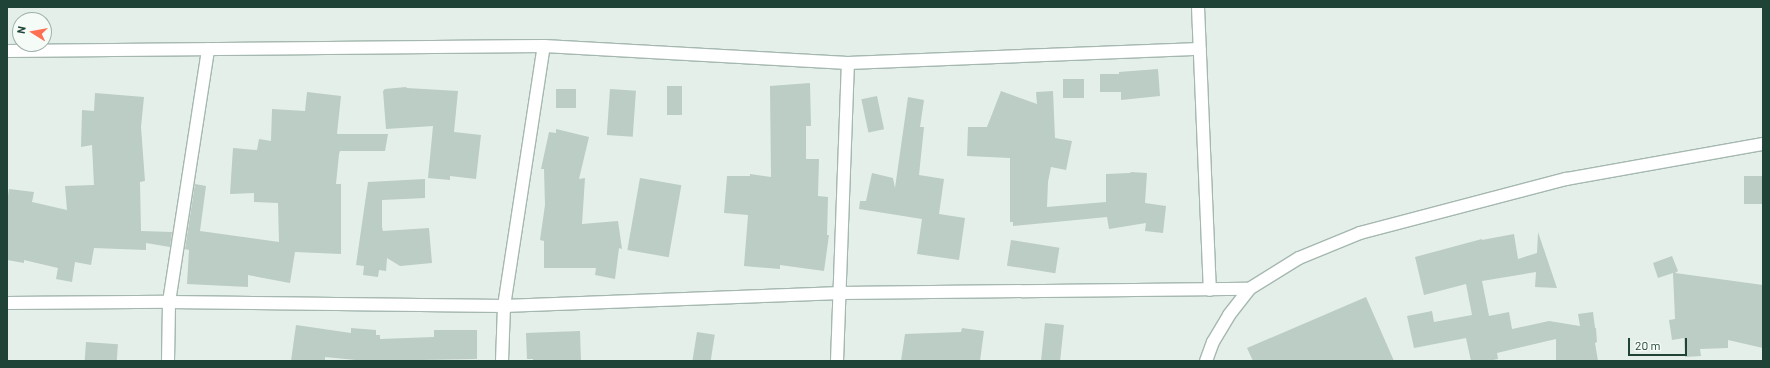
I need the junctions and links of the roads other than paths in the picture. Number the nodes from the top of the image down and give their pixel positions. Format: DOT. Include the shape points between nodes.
graph roads {
  1 [pos="1198,7"];
  2 [pos="544,46"];
  3 [pos="1200,48"];
  4 [pos="208,49"];
  5 [pos="7,51"];
  6 [pos="848,63"];
  7 [pos="1763,144"];
  8 [pos="1249,289"];
  9 [pos="1210,290"];
  10 [pos="841,293"];
  11 [pos="169,302"];
  12 [pos="7,303"];
  13 [pos="504,306"];
  14 [pos="168,361"];
  15 [pos="502,361"];
  16 [pos="837,361"];
  17 [pos="1206,361"];
  1 -- 3 [label="street"];
  2 -- 4 [label="street"];
  2 -- 6 [label="street"];
  2 -- 13 [label="street"];
  3 -- 6 [label="street"];
  3 -- 9 [label="street"];
  4 -- 5 [label="street"];
  4 -- 11 [label="street"];
  6 -- 10 [label="street"];
  7 -- 8 [label="street" via="1566,179 1360,233 1299,258"];
  8 -- 9 [label="street"];
  8 -- 17 [label="street" via="1229,315 1213,342"];
  9 -- 10 [label="street"];
  10 -- 13 [label="street"];
  10 -- 16 [label="street"];
  11 -- 12 [label="street"];
  11 -- 13 [label="street"];
  11 -- 14 [label="street"];
  13 -- 15 [label="street"];
}
